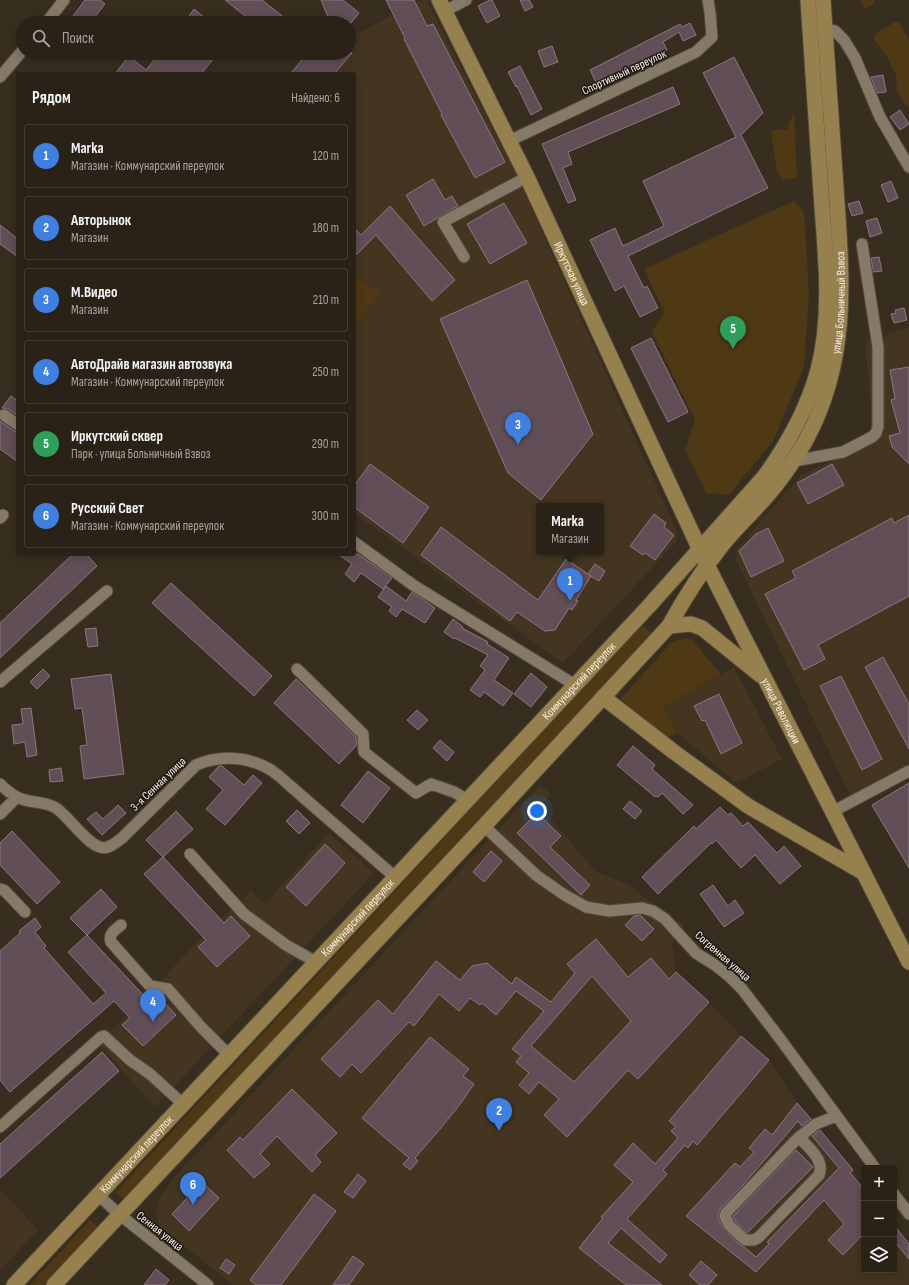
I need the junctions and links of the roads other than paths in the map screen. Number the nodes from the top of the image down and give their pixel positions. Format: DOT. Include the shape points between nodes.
graph roads {
  1 [pos="64,0"];
  2 [pos="466,0"];
  3 [pos="708,0"];
  4 [pos="808,0"];
  5 [pos="823,0"];
  6 [pos="442,6"];
  7 [pos="51,16"];
  8 [pos="825,29"];
  9 [pos="16,58"];
  10 [pos="0,77"];
  11 [pos="509,141"];
  12 [pos="909,167"];
  13 [pos="527,178"];
  14 [pos="862,244"];
  15 [pos="464,257"];
  16 [pos="4,415"];
  17 [pos="16,424"];
  18 [pos="794,460"];
  19 [pos="356,543"];
  20 [pos="700,548"];
  21 [pos="707,565"];
  22 [pos="107,591"];
  23 [pos="649,606"];
  24 [pos="669,626"];
  25 [pos="297,669"];
  26 [pos="764,679"];
  27 [pos="0,682"];
  28 [pos="575,685"];
  29 [pos="603,697"];
  30 [pos="909,771"];
  31 [pos="0,784"];
  32 [pos="16,798"];
  33 [pos="468,800"];
  34 [pos="832,812"];
  35 [pos="0,814"];
  36 [pos="484,826"];
  37 [pos="190,854"];
  38 [pos="864,873"];
  39 [pos="395,877"];
  40 [pos="0,890"];
  41 [pos="25,912"];
  42 [pos="121,925"];
  43 [pos="316,962"];
  44 [pos="909,962"];
  45 [pos="229,1055"];
  46 [pos="183,1104"];
  47 [pos="836,1116"];
  48 [pos="0,1127"];
  49 [pos="799,1137"];
  50 [pos="873,1165"];
  51 [pos="98,1195"];
  52 [pos="897,1198"];
  53 [pos="909,1214"];
  54 [pos="120,1215"];
  55 [pos="14,1285"];
  56 [pos="54,1285"];
  57 [pos="208,1285"];
  1 -- 7 [label="street"];
  2 -- 6 [label="street"];
  3 -- 11 [label="street, Спортивный переулок" via="712,37 696,52"];
  4 -- 20 [label="main road, улица Больничный Взвоз" via="826,262 827,309 818,370 808,402 779,456 764,477"];
  5 -- 8 [label="main road, улица Больничный Взвоз"];
  6 -- 11 [label="main road, Иркутская улица"];
  8 -- 12 [label="street" via="835,31 855,58 880,117"];
  8 -- 18 [label="main road, улица Больничный Взвоз" via="839,239 841,310 833,367 821,408"];
  9 -- 10 [label="street"];
  11 -- 13 [label="main road, Иркутская улица"];
  13 -- 15 [label="street" via="444,222"];
  13 -- 20 [label="main road, Иркутская улица"];
  14 -- 18 [label="street" via="878,347 878,427 872,437 842,452"];
  16 -- 17 [label="street"];
  18 -- 21 [label="main road, улица Больничный Взвоз" via="775,487"];
  19 -- 28 [label="street" via="413,585"];
  20 -- 21 [label="main road, улица Революции"];
  20 -- 23 [label="main road, Коммунарский переулок"];
  21 -- 24 [label="main road"];
  21 -- 26 [label="main road, улица Революции"];
  22 -- 27 [label="street"];
  23 -- 24 [label="main road" via="664,600 671,604 673,612"];
  23 -- 28 [label="main road, Коммунарский переулок"];
  24 -- 26 [label="main road" via="691,624 702,628"];
  24 -- 29 [label="main road"];
  25 -- 33 [label="street" via="363,734 364,752 416,793 431,784"];
  26 -- 34 [label="main road, улица Революции"];
  28 -- 33 [label="main road, Коммунарский переулок"];
  29 -- 36 [label="main road"];
  29 -- 38 [label="main road" via="748,806"];
  30 -- 34 [label="street"];
  31 -- 32 [label="street, 3-я Сенная улица"];
  32 -- 35 [label="street"];
  32 -- 39 [label="street, 3-я Сенная улица" via="55,807 90,841 104,848 122,838 196,765 207,760 237,758 271,770"];
  33 -- 39 [label="main road, Коммунарский переулок"];
  34 -- 38 [label="main road, улица Революции"];
  36 -- 47 [label="street, Согренная улица" via="536,875 586,908 609,911 642,908 665,918 696,953 730,976 742,989"];
  36 -- 54 [label="main road"];
  37 -- 43 [label="street" via="244,914 286,945"];
  38 -- 44 [label="main road, улица Революции"];
  39 -- 43 [label="main road, Коммунарский переулок"];
  40 -- 41 [label="street" via="4,890"];
  42 -- 45 [label="street" via="111,934 111,942 150,986 168,989"];
  43 -- 45 [label="main road, Коммунарский переулок"];
  45 -- 46 [label="main road, Коммунарский переулок"];
  46 -- 48 [label="street" via="104,1036"];
  46 -- 51 [label="main road, Коммунарский переулок"];
  47 -- 49 [label="street" via="816,1124"];
  47 -- 50 [label="street, Согренная улица"];
  49 -- 49 [label="street" via="726,1213 729,1225 745,1240 759,1237 818,1175 818,1159"];
  51 -- 54 [label="street, Сенная улица"];
  51 -- 55 [label="main road, Коммунарский переулок"];
  52 -- 53 [label="street"];
  54 -- 56 [label="main road"];
  54 -- 57 [label="street, Сенная улица"];
}
